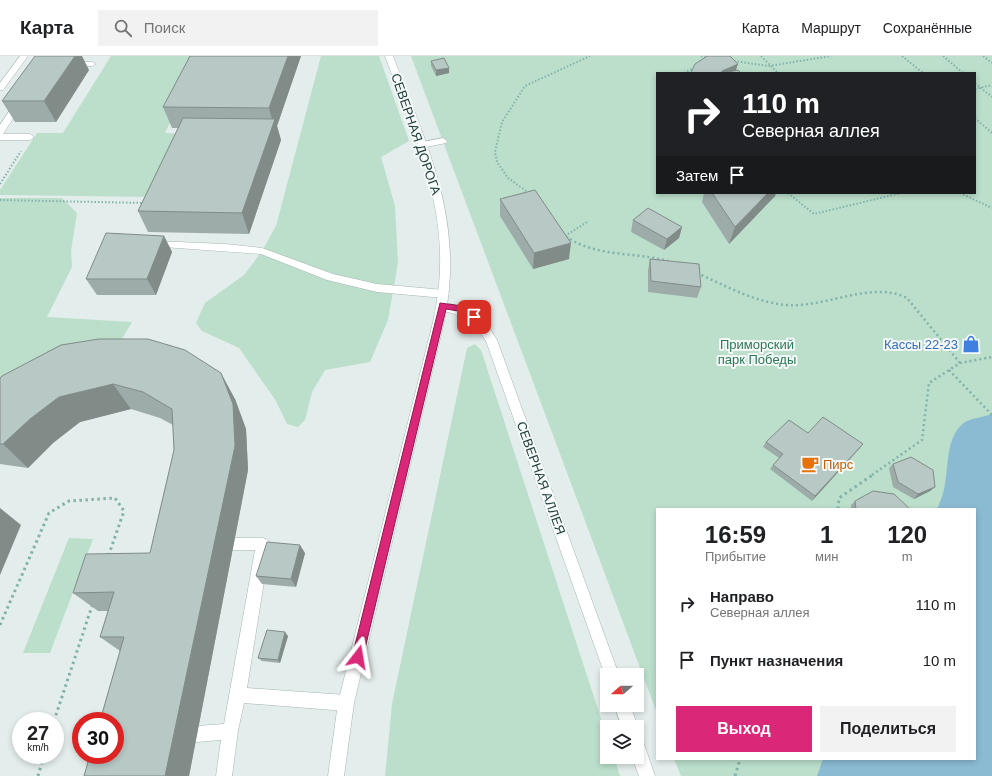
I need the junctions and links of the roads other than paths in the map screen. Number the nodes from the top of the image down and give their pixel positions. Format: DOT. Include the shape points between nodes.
graph roads {
  1 [pos="24,56"];
  2 [pos="389,56"];
  3 [pos="59,64"];
  4 [pos="92,64"];
  5 [pos="0,88"];
  6 [pos="24,95"];
  7 [pos="0,132"];
  8 [pos="0,137"];
  9 [pos="30,137"];
  10 [pos="443,141"];
  11 [pos="421,145"];
  12 [pos="144,244"];
  13 [pos="443,300"];
  14 [pos="234,544"];
  15 [pos="608,668"];
  16 [pos="238,695"];
  17 [pos="346,703"];
  18 [pos="230,731"];
  19 [pos="197,734"];
  20 [pos="643,764"];
  21 [pos="224,776"];
  22 [pos="336,776"];
  23 [pos="647,776"];
  1 -- 5 [label="street"];
  2 -- 11 [label="street, СЕВЕРНАЯ ДОРОГА"];
  3 -- 4 [label="street"];
  6 -- 7 [label="street"];
  8 -- 9 [label="street"];
  10 -- 11 [label="street"];
  11 -- 13 [label="street, СЕВЕРНАЯ ДОРОГА" via="435,183 443,219 446,249"];
  12 -- 13 [label="street, СЕВЕРНАЯ АЛЛЕЯ" via="226,246 262,251 331,277"];
  13 -- 15 [label="street, СЕВЕРНАЯ АЛЛЕЯ" via="474,317 491,340"];
  13 -- 17 [label="street, СЕВЕРНАЯ ДОРОГА"];
  14 -- 16 [label="street" via="263,544"];
  16 -- 17 [label="street"];
  16 -- 18 [label="street"];
  17 -- 22 [label="street, СЕВЕРНАЯ ДОРОГА"];
  18 -- 19 [label="street"];
  18 -- 21 [label="street"];
  20 -- 23 [label="street"];
}
